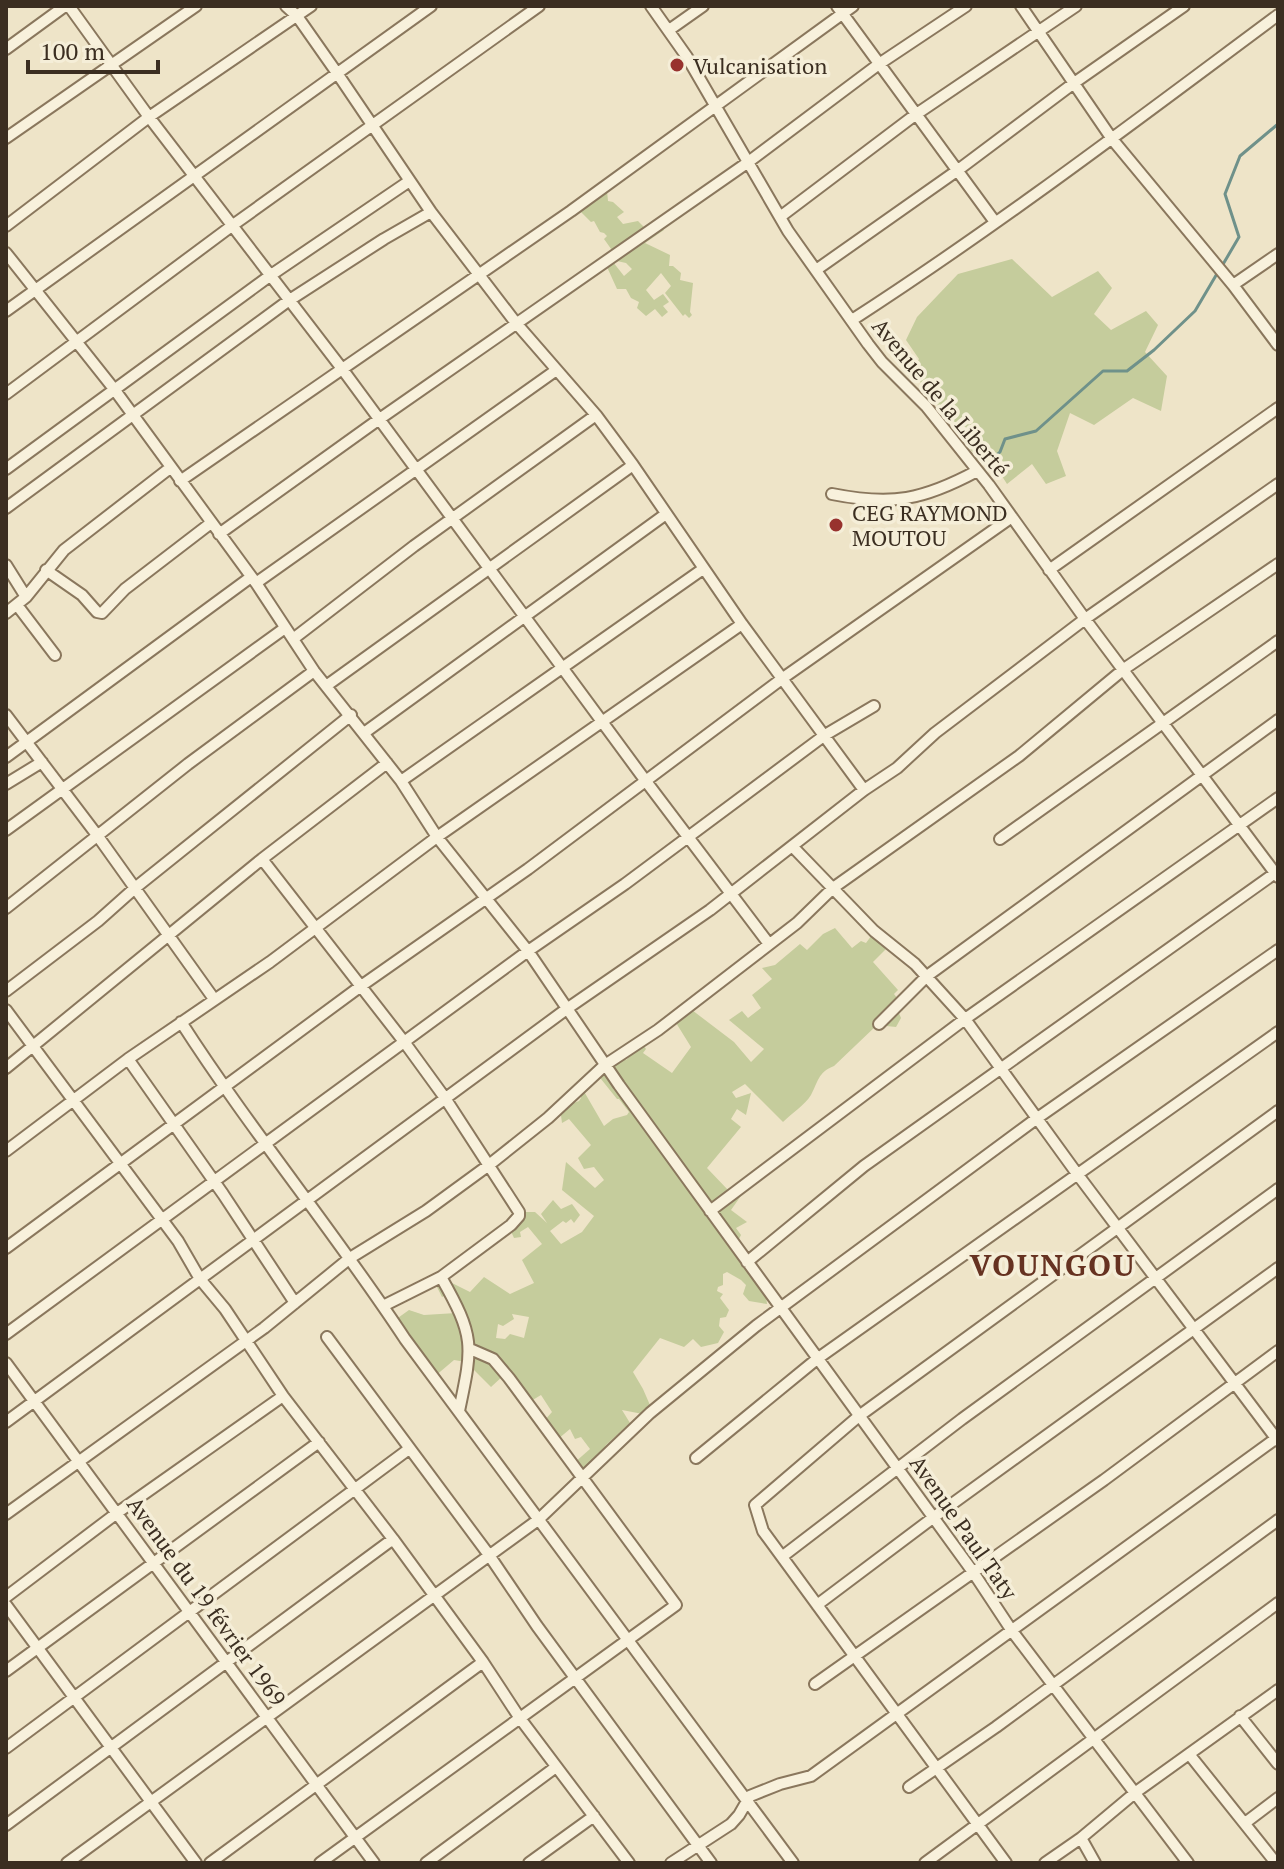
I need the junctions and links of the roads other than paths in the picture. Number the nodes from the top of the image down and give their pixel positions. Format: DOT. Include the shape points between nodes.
graph roads {
  1 [pos="67,6"];
  2 [pos="196,6"];
  3 [pos="286,6"];
  4 [pos="311,6"];
  5 [pos="431,6"];
  6 [pos="539,6"];
  7 [pos="651,6"];
  8 [pos="703,6"];
  9 [pos="853,6"];
  10 [pos="966,6"];
  11 [pos="1021,6"];
  12 [pos="1076,6"];
  13 [pos="1184,6"];
  14 [pos="840,10"];
  15 [pos="1278,15"];
  16 [pos="297,16"];
  17 [pos="669,30"];
  18 [pos="1038,32"];
  19 [pos="6,49"];
  20 [pos="879,64"];
  21 [pos="110,65"];
  22 [pos="337,73"];
  23 [pos="1074,83"];
  24 [pos="715,108"];
  25 [pos="915,115"];
  26 [pos="149,117"];
  27 [pos="370,126"];
  28 [pos="6,138"];
  29 [pos="1112,139"];
  30 [pos="747,163"];
  31 [pos="958,170"];
  32 [pos="195,174"];
  33 [pos="408,182"];
  34 [pos="431,212"];
  35 [pos="780,217"];
  36 [pos="995,222"];
  37 [pos="233,225"];
  38 [pos="6,226"];
  39 [pos="6,253"];
  40 [pos="1278,254"];
  41 [pos="816,270"];
  42 [pos="479,274"];
  43 [pos="271,275"];
  44 [pos="1233,285"];
  45 [pos="35,289"];
  46 [pos="288,301"];
  47 [pos="6,311"];
  48 [pos="852,320"];
  49 [pos="516,323"];
  50 [pos="1274,330"];
  51 [pos="77,341"];
  52 [pos="1278,345"];
  53 [pos="343,370"];
  54 [pos="555,371"];
  55 [pos="114,389"];
  56 [pos="6,394"];
  57 [pos="1278,408"];
  58 [pos="596,415"];
  59 [pos="131,416"];
  60 [pos="378,420"];
  61 [pos="633,465"];
  62 [pos="170,468"];
  63 [pos="6,469"];
  64 [pos="416,470"];
  65 [pos="977,471"];
  66 [pos="180,481"];
  67 [pos="1278,484"];
  68 [pos="832,494"];
  69 [pos="6,508"];
  70 [pos="666,514"];
  71 [pos="1012,517"];
  72 [pos="453,519"];
  73 [pos="211,523"];
  74 [pos="219,534"];
  75 [pos="1278,564"];
  76 [pos="6,565"];
  77 [pos="489,569"];
  78 [pos="703,569"];
  79 [pos="46,570"];
  80 [pos="1049,570"];
  81 [pos="253,580"];
  82 [pos="22,601"];
  83 [pos="6,613"];
  84 [pos="525,618"];
  85 [pos="1085,619"];
  86 [pos="742,624"];
  87 [pos="285,628"];
  88 [pos="293,639"];
  89 [pos="1278,641"];
  90 [pos="55,655"];
  91 [pos="564,667"];
  92 [pos="1124,669"];
  93 [pos="314,671"];
  94 [pos="783,678"];
  95 [pos="326,686"];
  96 [pos="874,706"];
  97 [pos="6,715"];
  98 [pos="351,715"];
  99 [pos="1278,720"];
  100 [pos="603,723"];
  101 [pos="1165,723"];
  102 [pos="364,733"];
  103 [pos="825,735"];
  104 [pos="27,742"];
  105 [pos="6,757"];
  106 [pos="42,762"];
  107 [pos="387,763"];
  108 [pos="1202,773"];
  109 [pos="645,780"];
  110 [pos="401,781"];
  111 [pos="6,784"];
  112 [pos="62,790"];
  113 [pos="864,790"];
  114 [pos="1278,798"];
  115 [pos="1241,824"];
  116 [pos="6,830"];
  117 [pos="97,835"];
  118 [pos="437,837"];
  119 [pos="688,838"];
  120 [pos="1000,839"];
  121 [pos="792,846"];
  122 [pos="262,859"];
  123 [pos="1277,874"];
  124 [pos="135,888"];
  125 [pos="833,888"];
  126 [pos="730,895"];
  127 [pos="487,897"];
  128 [pos="6,908"];
  129 [pos="317,928"];
  130 [pos="168,935"];
  131 [pos="769,944"];
  132 [pos="1278,950"];
  133 [pos="528,951"];
  134 [pos="927,976"];
  135 [pos="361,986"];
  136 [pos="6,991"];
  137 [pos="214,999"];
  138 [pos="568,1008"];
  139 [pos="6,1010"];
  140 [pos="965,1019"];
  141 [pos="181,1022"];
  142 [pos="879,1024"];
  143 [pos="1278,1032"];
  144 [pos="405,1043"];
  145 [pos="34,1046"];
  146 [pos="128,1059"];
  147 [pos="605,1065"];
  148 [pos="6,1068"];
  149 [pos="1001,1070"];
  150 [pos="224,1088"];
  151 [pos="445,1098"];
  152 [pos="73,1099"];
  153 [pos="1278,1111"];
  154 [pos="1036,1119"];
  155 [pos="172,1124"];
  156 [pos="267,1143"];
  157 [pos="6,1151"];
  158 [pos="120,1164"];
  159 [pos="489,1165"];
  160 [pos="1078,1175"];
  161 [pos="213,1181"];
  162 [pos="1278,1189"];
  163 [pos="308,1200"];
  164 [pos="710,1211"];
  165 [pos="161,1219"];
  166 [pos="1118,1227"];
  167 [pos="253,1240"];
  168 [pos="6,1248"];
  169 [pos="350,1258"];
  170 [pos="747,1262"];
  171 [pos="1278,1268"];
  172 [pos="441,1277"];
  173 [pos="1156,1277"];
  174 [pos="200,1279"];
  175 [pos="295,1303"];
  176 [pos="383,1306"];
  177 [pos="782,1309"];
  178 [pos="1195,1329"];
  179 [pos="6,1334"];
  180 [pos="327,1337"];
  181 [pos="244,1341"];
  182 [pos="470,1349"];
  183 [pos="1278,1351"];
  184 [pos="817,1359"];
  185 [pos="6,1363"];
  186 [pos="1235,1383"];
  187 [pos="283,1396"];
  188 [pos="34,1401"];
  189 [pos="459,1411"];
  190 [pos="859,1416"];
  191 [pos="6,1422"];
  192 [pos="1277,1439"];
  193 [pos="319,1442"];
  194 [pos="409,1449"];
  195 [pos="696,1458"];
  196 [pos="78,1461"];
  197 [pos="899,1469"];
  198 [pos="584,1477"];
  199 [pos="355,1489"];
  200 [pos="117,1513"];
  201 [pos="6,1514"];
  202 [pos="934,1517"];
  203 [pos="538,1520"];
  204 [pos="1278,1520"];
  205 [pos="393,1539"];
  206 [pos="489,1555"];
  207 [pos="783,1556"];
  208 [pos="152,1562"];
  209 [pos="973,1572"];
  210 [pos="432,1595"];
  211 [pos="6,1597"];
  212 [pos="1278,1603"];
  213 [pos="6,1605"];
  214 [pos="817,1605"];
  215 [pos="188,1613"];
  216 [pos="1012,1631"];
  217 [pos="626,1640"];
  218 [pos="38,1647"];
  219 [pos="853,1656"];
  220 [pos="483,1662"];
  221 [pos="226,1663"];
  222 [pos="6,1671"];
  223 [pos="574,1676"];
  224 [pos="815,1684"];
  225 [pos="1054,1684"];
  226 [pos="1278,1690"];
  227 [pos="75,1698"];
  228 [pos="897,1713"];
  229 [pos="1240,1716"];
  230 [pos="519,1717"];
  231 [pos="268,1718"];
  232 [pos="1093,1738"];
  233 [pos="111,1746"];
  234 [pos="6,1748"];
  235 [pos="1189,1754"];
  236 [pos="1278,1764"];
  237 [pos="556,1767"];
  238 [pos="936,1768"];
  239 [pos="317,1786"];
  240 [pos="909,1787"];
  241 [pos="1136,1792"];
  242 [pos="1278,1798"];
  243 [pos="151,1803"];
  244 [pos="746,1803"];
  245 [pos="594,1816"];
  246 [pos="1245,1823"];
  247 [pos="979,1824"];
  248 [pos="6,1825"];
  249 [pos="356,1837"];
  250 [pos="1081,1838"];
  251 [pos="697,1845"];
  252 [pos="67,1863"];
  253 [pos="196,1863"];
  254 [pos="210,1863"];
  255 [pos="320,1863"];
  256 [pos="374,1863"];
  257 [pos="426,1863"];
  258 [pos="529,1863"];
  259 [pos="629,1863"];
  260 [pos="671,1863"];
  261 [pos="711,1863"];
  262 [pos="793,1863"];
  263 [pos="925,1863"];
  264 [pos="1006,1863"];
  265 [pos="1045,1863"];
  266 [pos="1095,1863"];
  267 [pos="1188,1863"];
  268 [pos="1276,1863"];
  1 -- 19 [label="street"];
  1 -- 21 [label="street"];
  2 -- 21 [label="street"];
  3 -- 16 [label="street"];
  4 -- 16 [label="street"];
  5 -- 22 [label="street"];
  6 -- 27 [label="street"];
  7 -- 17 [label="street, Avenue de la Liberté"];
  8 -- 17 [label="street"];
  9 -- 14 [label="street"];
  10 -- 20 [label="street"];
  11 -- 18 [label="street"];
  12 -- 18 [label="street"];
  13 -- 23 [label="street"];
  14 -- 20 [label="street"];
  14 -- 24 [label="street"];
  15 -- 29 [label="street"];
  16 -- 22 [label="street"];
  16 -- 26 [label="street"];
  17 -- 24 [label="street, Avenue de la Liberté"];
  18 -- 23 [label="street"];
  18 -- 25 [label="street"];
  20 -- 25 [label="street"];
  20 -- 30 [label="street"];
  21 -- 26 [label="street"];
  21 -- 28 [label="street"];
  22 -- 27 [label="street"];
  22 -- 32 [label="street"];
  23 -- 29 [label="street"];
  23 -- 31 [label="street"];
  24 -- 30 [label="street, Avenue de la Liberté"];
  24 -- 42 [label="street"];
  25 -- 31 [label="street"];
  25 -- 35 [label="street"];
  26 -- 32 [label="street"];
  26 -- 38 [label="street"];
  27 -- 33 [label="street"];
  27 -- 37 [label="street"];
  29 -- 36 [label="street"];
  29 -- 44 [label="street"];
  30 -- 35 [label="street, Avenue de la Liberté"];
  30 -- 49 [label="street"];
  31 -- 36 [label="street"];
  31 -- 41 [label="street"];
  32 -- 37 [label="street"];
  32 -- 45 [label="street"];
  33 -- 34 [label="street"];
  33 -- 43 [label="street"];
  34 -- 42 [label="street"];
  34 -- 46 [label="street"];
  35 -- 41 [label="street, Avenue de la Liberté"];
  36 -- 48 [label="street"];
  37 -- 43 [label="street"];
  37 -- 51 [label="street"];
  39 -- 45 [label="street, Avenue Paul Taty"];
  40 -- 44 [label="street"];
  41 -- 48 [label="street, Avenue de la Liberté"];
  42 -- 49 [label="street"];
  42 -- 53 [label="street"];
  43 -- 46 [label="street"];
  43 -- 55 [label="street"];
  44 -- 50 [label="street"];
  45 -- 47 [label="street"];
  45 -- 51 [label="street, Avenue Paul Taty"];
  46 -- 53 [label="street"];
  46 -- 59 [label="street"];
  48 -- 65 [label="street, Avenue de la Liberté"];
  49 -- 54 [label="street"];
  49 -- 60 [label="street"];
  50 -- 52 [label="street"];
  51 -- 55 [label="street, Avenue Paul Taty"];
  51 -- 56 [label="street"];
  53 -- 60 [label="street"];
  53 -- 66 [label="street"];
  54 -- 58 [label="street"];
  54 -- 64 [label="street"];
  55 -- 59 [label="street, Avenue Paul Taty"];
  55 -- 63 [label="street"];
  57 -- 80 [label="street"];
  58 -- 61 [label="street"];
  58 -- 72 [label="street"];
  59 -- 62 [label="street, Avenue Paul Taty"];
  59 -- 69 [label="street"];
  60 -- 64 [label="street"];
  60 -- 74 [label="street"];
  61 -- 70 [label="street"];
  61 -- 77 [label="street"];
  62 -- 66 [label="street, Avenue Paul Taty"];
  62 -- 79 [label="street" via="85,532"];
  64 -- 72 [label="street"];
  64 -- 81 [label="street"];
  65 -- 68 [label="street" via="937,491 905,499 867,501"];
  65 -- 71 [label="street, Avenue de la Liberté"];
  66 -- 73 [label="street, Avenue Paul Taty"];
  67 -- 85 [label="street"];
  70 -- 78 [label="street"];
  70 -- 84 [label="street"];
  71 -- 80 [label="street, Avenue de la Liberté"];
  71 -- 94 [label="street"];
  72 -- 77 [label="street"];
  72 -- 88 [label="street"];
  73 -- 74 [label="street, Avenue Paul Taty"];
  73 -- 79 [label="street" via="102,613"];
  74 -- 81 [label="street, Avenue Paul Taty"];
  75 -- 92 [label="street"];
  76 -- 82 [label="street"];
  77 -- 84 [label="street"];
  77 -- 95 [label="street"];
  78 -- 86 [label="street"];
  78 -- 91 [label="street"];
  79 -- 82 [label="street"];
  80 -- 85 [label="street, Avenue de la Liberté"];
  81 -- 87 [label="street, Avenue Paul Taty"];
  81 -- 104 [label="street" via="137,658"];
  82 -- 83 [label="street"];
  82 -- 90 [label="street"];
  84 -- 91 [label="street"];
  84 -- 102 [label="street"];
  85 -- 92 [label="street, Avenue de la Liberté"];
  85 -- 113 [label="street"];
  86 -- 94 [label="street"];
  86 -- 100 [label="street"];
  87 -- 88 [label="street, Avenue Paul Taty"];
  87 -- 112 [label="street"];
  88 -- 93 [label="street, Avenue Paul Taty"];
  89 -- 101 [label="street"];
  91 -- 100 [label="street"];
  91 -- 110 [label="street"];
  92 -- 101 [label="street, Avenue de la Liberté"];
  92 -- 125 [label="street" via="1019,756"];
  93 -- 95 [label="street, Avenue Paul Taty"];
  93 -- 117 [label="street"];
  94 -- 103 [label="street"];
  94 -- 109 [label="street"];
  95 -- 98 [label="street, Avenue Paul Taty"];
  96 -- 103 [label="street"];
  97 -- 104 [label="street"];
  98 -- 102 [label="street, Avenue Paul Taty"];
  98 -- 124 [label="street"];
  99 -- 108 [label="street"];
  100 -- 109 [label="street"];
  100 -- 118 [label="street"];
  101 -- 108 [label="street, Avenue de la Liberté"];
  101 -- 120 [label="street"];
  102 -- 107 [label="street, Avenue Paul Taty"];
  103 -- 113 [label="street"];
  103 -- 119 [label="street"];
  104 -- 105 [label="street"];
  104 -- 106 [label="street"];
  106 -- 111 [label="street"];
  106 -- 112 [label="street"];
  107 -- 110 [label="street, Avenue Paul Taty"];
  107 -- 122 [label="street"];
  108 -- 115 [label="street, Avenue de la Liberté"];
  108 -- 134 [label="street"];
  109 -- 119 [label="street"];
  109 -- 127 [label="street"];
  110 -- 118 [label="street, Avenue Paul Taty"];
  112 -- 116 [label="street"];
  112 -- 117 [label="street"];
  113 -- 121 [label="street"];
  114 -- 115 [label="street"];
  115 -- 123 [label="street, Avenue de la Liberté"];
  115 -- 140 [label="street"];
  117 -- 124 [label="street"];
  117 -- 128 [label="street"];
  118 -- 127 [label="street, Avenue Paul Taty"];
  118 -- 129 [label="street"];
  119 -- 126 [label="street"];
  119 -- 133 [label="street"];
  121 -- 125 [label="street"];
  121 -- 126 [label="street"];
  122 -- 129 [label="street"];
  122 -- 130 [label="street"];
  123 -- 149 [label="street"];
  124 -- 130 [label="street"];
  124 -- 136 [label="street"];
  125 -- 131 [label="street"];
  125 -- 134 [label="street"];
  126 -- 131 [label="street"];
  126 -- 138 [label="street"];
  127 -- 133 [label="street, Avenue Paul Taty"];
  127 -- 135 [label="street"];
  129 -- 135 [label="street"];
  129 -- 137 [label="street"];
  130 -- 137 [label="street"];
  130 -- 145 [label="street"];
  131 -- 147 [label="street"];
  132 -- 154 [label="street"];
  133 -- 138 [label="street, Avenue Paul Taty"];
  133 -- 144 [label="street"];
  134 -- 140 [label="street"];
  134 -- 142 [label="street"];
  135 -- 144 [label="street"];
  135 -- 150 [label="street"];
  137 -- 141 [label="street"];
  138 -- 147 [label="street, Avenue Paul Taty"];
  138 -- 151 [label="street"];
  139 -- 145 [label="street"];
  140 -- 149 [label="street"];
  140 -- 164 [label="street"];
  141 -- 146 [label="street"];
  141 -- 150 [label="street"];
  143 -- 160 [label="street"];
  144 -- 151 [label="street"];
  144 -- 156 [label="street"];
  145 -- 148 [label="street"];
  145 -- 152 [label="street"];
  146 -- 152 [label="street"];
  146 -- 155 [label="street"];
  147 -- 159 [label="street"];
  147 -- 164 [label="street, Avenue Paul Taty"];
  149 -- 154 [label="street"];
  149 -- 170 [label="street" via="864,1166"];
  150 -- 155 [label="street"];
  150 -- 156 [label="street"];
  151 -- 159 [label="street"];
  151 -- 163 [label="street"];
  152 -- 157 [label="street"];
  152 -- 158 [label="street"];
  153 -- 166 [label="street"];
  154 -- 160 [label="street"];
  154 -- 177 [label="street"];
  155 -- 158 [label="street"];
  155 -- 161 [label="street"];
  156 -- 161 [label="street"];
  156 -- 163 [label="street"];
  158 -- 165 [label="street"];
  158 -- 168 [label="street"];
  159 -- 169 [label="street"];
  159 -- 172 [label="street" via="519,1216"];
  160 -- 166 [label="street"];
  160 -- 184 [label="street"];
  161 -- 165 [label="street"];
  161 -- 167 [label="street"];
  162 -- 173 [label="street"];
  163 -- 167 [label="street"];
  163 -- 169 [label="street"];
  164 -- 170 [label="street, Avenue Paul Taty"];
  165 -- 174 [label="street"];
  165 -- 179 [label="street"];
  166 -- 173 [label="street"];
  166 -- 190 [label="street"];
  167 -- 174 [label="street"];
  167 -- 175 [label="street"];
  169 -- 175 [label="street"];
  169 -- 176 [label="street"];
  170 -- 177 [label="street, Avenue Paul Taty"];
  171 -- 178 [label="street"];
  172 -- 176 [label="street"];
  172 -- 182 [label="street" via="461,1313"];
  173 -- 178 [label="street"];
  173 -- 197 [label="street"];
  174 -- 181 [label="street"];
  174 -- 188 [label="street"];
  175 -- 181 [label="street"];
  176 -- 189 [label="street"];
  177 -- 184 [label="street, Avenue Paul Taty"];
  177 -- 198 [label="street" via="650,1413"];
  178 -- 186 [label="street"];
  178 -- 202 [label="street"];
  180 -- 194 [label="street"];
  181 -- 187 [label="street"];
  181 -- 196 [label="street"];
  182 -- 189 [label="street"];
  182 -- 198 [label="street" via="493,1359"];
  183 -- 186 [label="street"];
  184 -- 190 [label="street, Avenue Paul Taty"];
  184 -- 195 [label="street"];
  185 -- 188 [label="street, Avenue du 19 février 1969"];
  186 -- 192 [label="street"];
  186 -- 209 [label="street"];
  187 -- 193 [label="street"];
  187 -- 200 [label="street"];
  188 -- 191 [label="street"];
  188 -- 196 [label="street, Avenue du 19 février 1969"];
  189 -- 203 [label="street"];
  190 -- 197 [label="street, Avenue Paul Taty"];
  190 -- 207 [label="street" via="755,1505 763,1531"];
  192 -- 216 [label="street"];
  193 -- 199 [label="street"];
  193 -- 208 [label="street"];
  194 -- 199 [label="street"];
  194 -- 206 [label="street"];
  196 -- 200 [label="street, Avenue du 19 février 1969"];
  196 -- 201 [label="street"];
  197 -- 202 [label="street, Avenue Paul Taty"];
  197 -- 207 [label="street"];
  198 -- 203 [label="street"];
  198 -- 217 [label="street" via="676,1605"];
  199 -- 205 [label="street"];
  199 -- 215 [label="street"];
  200 -- 208 [label="street, Avenue du 19 février 1969"];
  200 -- 211 [label="street"];
  202 -- 209 [label="street, Avenue Paul Taty"];
  202 -- 214 [label="street"];
  203 -- 206 [label="street"];
  203 -- 217 [label="street"];
  204 -- 225 [label="street"];
  205 -- 210 [label="street"];
  205 -- 221 [label="street"];
  206 -- 210 [label="street"];
  206 -- 223 [label="street"];
  207 -- 214 [label="street"];
  208 -- 215 [label="street, Avenue du 19 février 1969"];
  208 -- 218 [label="street"];
  209 -- 216 [label="street, Avenue Paul Taty"];
  209 -- 219 [label="street"];
  210 -- 220 [label="street"];
  210 -- 231 [label="street"];
  212 -- 232 [label="street"];
  213 -- 218 [label="street"];
  214 -- 219 [label="street"];
  215 -- 221 [label="street, Avenue du 19 février 1969"];
  215 -- 227 [label="street"];
  216 -- 225 [label="street, Avenue Paul Taty"];
  216 -- 228 [label="street"];
  217 -- 223 [label="street"];
  217 -- 244 [label="street"];
  218 -- 222 [label="street"];
  218 -- 227 [label="street"];
  219 -- 224 [label="street"];
  219 -- 228 [label="street"];
  220 -- 230 [label="street"];
  220 -- 239 [label="street"];
  221 -- 231 [label="street, Avenue du 19 février 1969"];
  221 -- 233 [label="street"];
  223 -- 230 [label="street"];
  223 -- 251 [label="street"];
  225 -- 232 [label="street, Avenue Paul Taty"];
  225 -- 238 [label="street"];
  226 -- 229 [label="street"];
  227 -- 233 [label="street"];
  227 -- 234 [label="street"];
  228 -- 238 [label="street"];
  228 -- 244 [label="street" via="811,1776 750,1796"];
  229 -- 235 [label="street"];
  229 -- 236 [label="street"];
  230 -- 237 [label="street"];
  230 -- 249 [label="street"];
  231 -- 239 [label="street, Avenue du 19 février 1969"];
  231 -- 243 [label="street"];
  232 -- 241 [label="street, Avenue Paul Taty"];
  232 -- 247 [label="street"];
  233 -- 243 [label="street"];
  233 -- 248 [label="street"];
  235 -- 241 [label="street"];
  235 -- 246 [label="street"];
  237 -- 245 [label="street"];
  237 -- 257 [label="street"];
  238 -- 240 [label="street"];
  238 -- 247 [label="street"];
  239 -- 249 [label="street, Avenue du 19 février 1969"];
  239 -- 254 [label="street"];
  241 -- 250 [label="street"];
  241 -- 267 [label="street, Avenue Paul Taty"];
  242 -- 246 [label="street"];
  243 -- 252 [label="street"];
  243 -- 253 [label="street"];
  244 -- 251 [label="street" via="731,1824"];
  244 -- 262 [label="street"];
  245 -- 258 [label="street"];
  245 -- 259 [label="street"];
  246 -- 268 [label="street"];
  247 -- 263 [label="street"];
  247 -- 264 [label="street"];
  249 -- 255 [label="street"];
  249 -- 256 [label="street, Avenue du 19 février 1969"];
  250 -- 265 [label="street"];
  250 -- 266 [label="street"];
  251 -- 260 [label="street"];
  251 -- 261 [label="street"];
}
